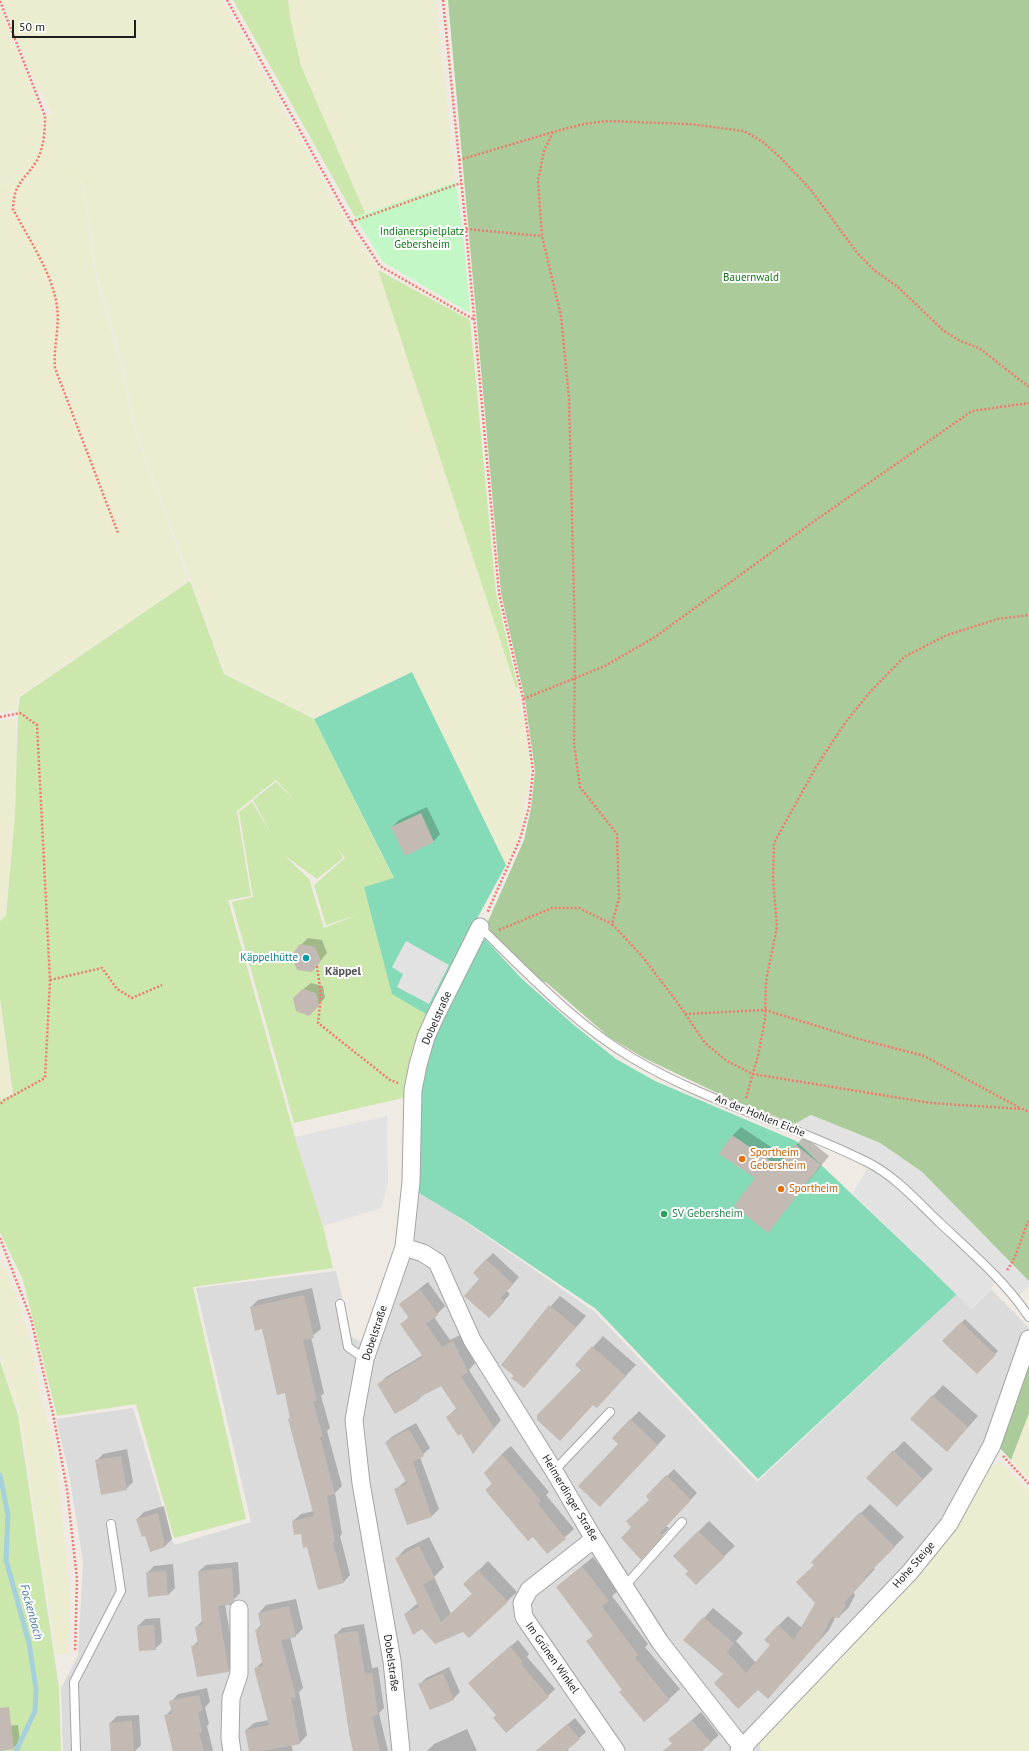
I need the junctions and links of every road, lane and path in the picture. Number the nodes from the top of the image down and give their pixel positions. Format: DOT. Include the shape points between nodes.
graph roads {
  1 [pos="227,0"];
  2 [pos="443,0"];
  3 [pos="0,1"];
  4 [pos="553,132"];
  5 [pos="459,160"];
  6 [pos="461,183"];
  7 [pos="351,222"];
  8 [pos="466,229"];
  9 [pos="542,236"];
  10 [pos="474,319"];
  11 [pos="1029,387"];
  12 [pos="1029,403"];
  13 [pos="118,533"];
  14 [pos="1029,615"];
  15 [pos="576,678"];
  16 [pos="523,699"];
  17 [pos="0,717"];
  18 [pos="612,924"];
  19 [pos="484,931"];
  20 [pos="316,966"];
  21 [pos="50,980"];
  22 [pos="162,985"];
  23 [pos="765,1010"];
  24 [pos="685,1014"];
  25 [pos="753,1074"];
  26 [pos="413,1090"];
  27 [pos="0,1105"];
  28 [pos="743,1108"];
  29 [pos="1023,1109"];
  30 [pos="1029,1112"];
  31 [pos="1029,1220"];
  32 [pos="0,1238"];
  33 [pos="404,1247"];
  34 [pos="1000,1279"];
  35 [pos="340,1304"];
  36 [pos="1029,1317"];
  37 [pos="1029,1339"];
  38 [pos="365,1359"];
  39 [pos="610,1412"];
  40 [pos="992,1445"];
  41 [pos="554,1472"];
  42 [pos="1029,1484"];
  43 [pos="682,1522"];
  44 [pos="111,1524"];
  45 [pos="594,1539"];
  46 [pos="625,1586"];
  47 [pos="239,1609"];
  48 [pos="75,1654"];
  49 [pos="742,1750"];
  50 [pos="76,1751"];
  51 [pos="232,1751"];
  52 [pos="401,1751"];
  53 [pos="616,1751"];
  1 -- 7 [label="path"];
  2 -- 5 [label="path"];
  3 -- 13 [label="path" via="45,116 46,132 42,145 36,162 21,179 14,196 13,209 55,295 58,332 53,351 55,368"];
  4 -- 5 [label="path"];
  4 -- 9 [label="path" via="544,151 538,181"];
  4 -- 11 [label="path" via="608,121 689,124 744,131 763,142 811,190 858,254 874,270 898,287 944,331 979,348"];
  5 -- 6 [label="path"];
  6 -- 7 [label="path"];
  6 -- 8 [label="path"];
  7 -- 10 [label="path" via="380,266"];
  8 -- 9 [label="path"];
  8 -- 10 [label="path"];
  9 -- 15 [label="path" via="561,316 569,398"];
  10 -- 16 [label="path" via="499,593"];
  12 -- 15 [label="path" via="972,411 654,637 605,666"];
  14 -- 23 [label="path" via="998,619 947,635 904,657 870,692 845,723 816,767 774,843 773,879 777,928 766,981"];
  15 -- 16 [label="path"];
  15 -- 18 [label="path" via="574,744 580,787 617,834 619,898"];
  16 -- 19 [label="path" via="533,771 529,807 520,839"];
  17 -- 21 [label="path" via="20,713 37,725"];
  18 -- 19 [label="path" via="579,908 552,908"];
  18 -- 24 [label="path" via="642,956"];
  19 -- 26 [label="street, Dobelstraße" via="426,1037"];
  19 -- 28 [label="lane, An der Hohlen Eiche" via="538,984 608,1042 686,1087"];
  20 -- 26 [label="path" via="321,996 318,1023 390,1080"];
  21 -- 22 [label="path" via="102,968 117,989 132,998"];
  21 -- 27 [label="path" via="45,1078"];
  23 -- 24 [label="path"];
  23 -- 25 [label="path"];
  23 -- 29 [label="path" via="924,1056"];
  24 -- 25 [label="path" via="705,1043 727,1061"];
  25 -- 28 [label="path"];
  25 -- 29 [label="path" via="931,1102"];
  26 -- 33 [label="street, Dobelstraße" via="411,1182"];
  28 -- 34 [label="lane, An der Hohlen Eiche" via="870,1164 905,1190"];
  29 -- 30 [label="path"];
  31 -- 34 [label="path" via="1012,1264"];
  32 -- 48 [label="path" via="31,1319 67,1488 77,1579"];
  33 -- 38 [label="street, Dobelstraße"];
  33 -- 41 [label="street, Heimerdinger Straße" via="423,1253 437,1262 472,1340"];
  34 -- 36 [label="lane, An der Hohlen Eiche"];
  35 -- 38 [label="lane" via="348,1347"];
  37 -- 40 [label="street, Hohe Steige"];
  38 -- 52 [label="street, Dobelstraße" via="354,1420 392,1661"];
  39 -- 41 [label="lane"];
  40 -- 42 [label="path"];
  40 -- 49 [label="street, Hohe Steige" via="949,1524 910,1572"];
  41 -- 45 [label="street, Heimerdinger Straße"];
  43 -- 46 [label="lane"];
  44 -- 50 [label="lane" via="121,1592 74,1682"];
  45 -- 46 [label="street, Heimerdinger Straße"];
  45 -- 53 [label="street, Im Grünen Winkel" via="529,1590 522,1603 524,1617"];
  46 -- 49 [label="street, Heimerdinger Straße" via="660,1642"];
  47 -- 51 [label="street" via="239,1674 231,1698"];
}
